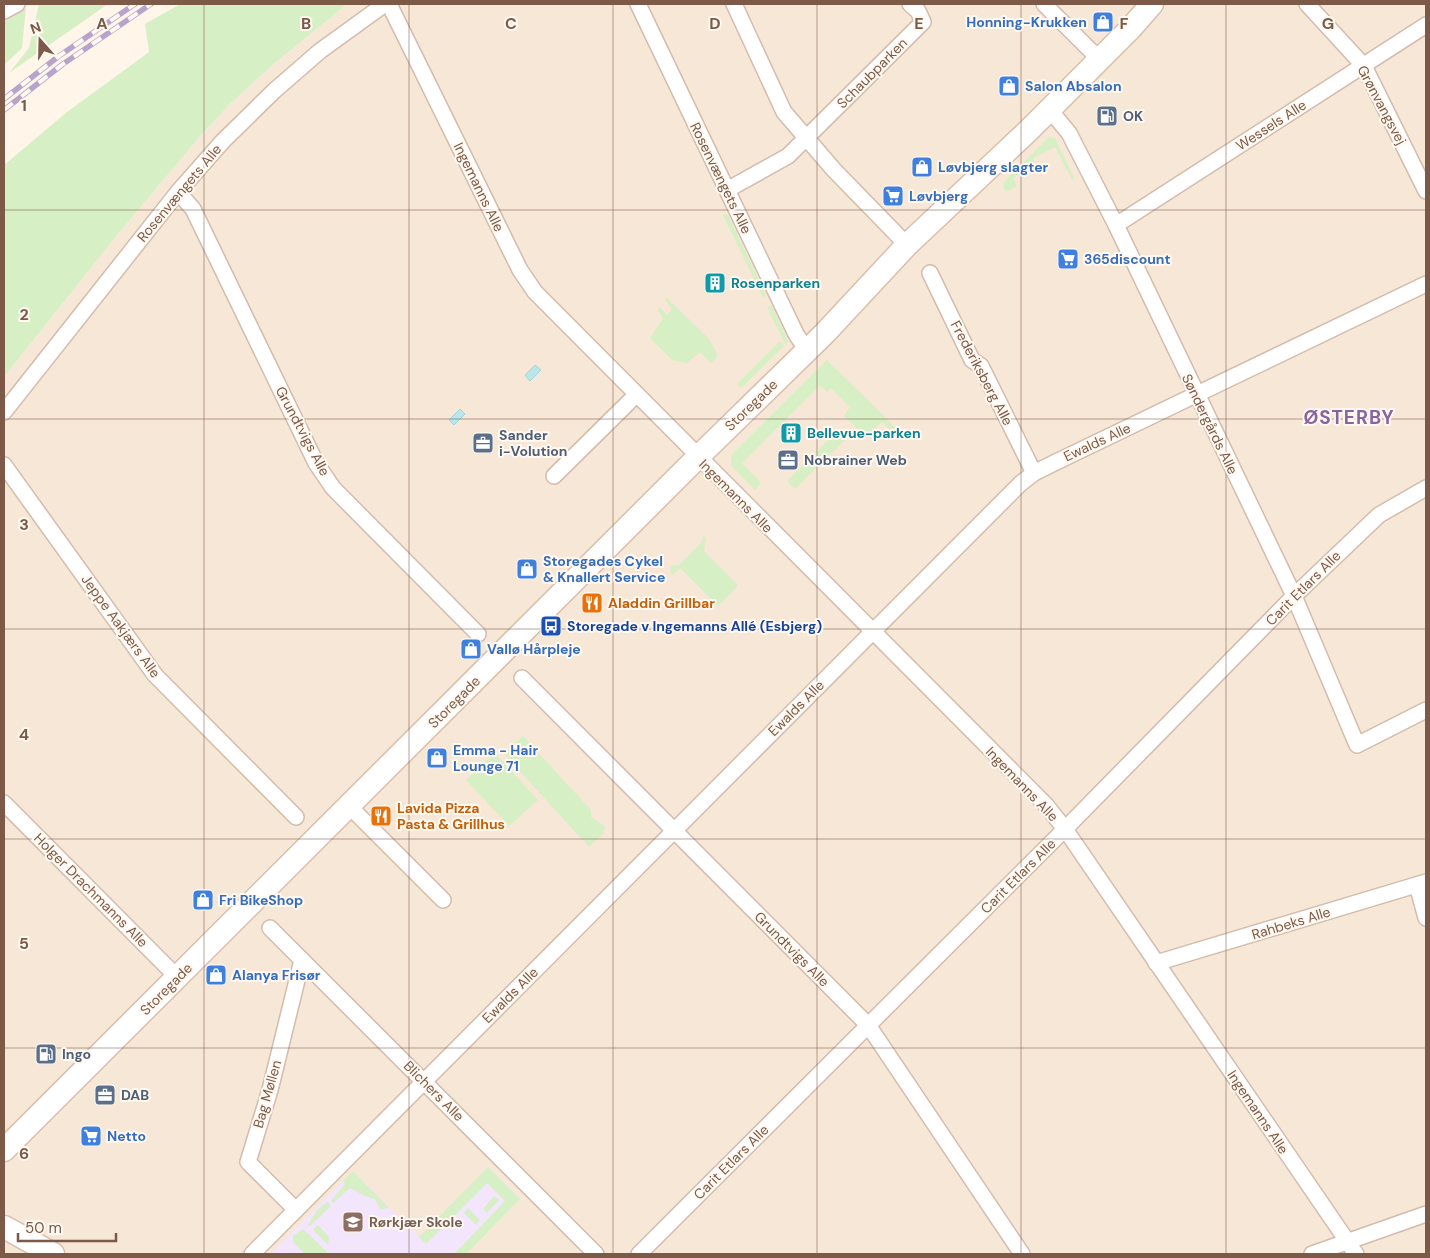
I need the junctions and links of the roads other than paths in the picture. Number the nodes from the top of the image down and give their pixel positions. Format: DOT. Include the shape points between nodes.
graph roads {
  1 [pos="17,4"];
  2 [pos="385,4"];
  3 [pos="389,4"];
  4 [pos="638,4"];
  5 [pos="734,4"];
  6 [pos="910,4"];
  7 [pos="1044,4"];
  8 [pos="1152,4"];
  9 [pos="1307,4"];
  10 [pos="4,11"];
  11 [pos="1426,25"];
  12 [pos="1100,60"];
  13 [pos="1364,66"];
  14 [pos="1049,109"];
  15 [pos="806,139"];
  16 [pos="727,190"];
  17 [pos="1426,191"];
  18 [pos="178,192"];
  19 [pos="1116,225"];
  20 [pos="907,245"];
  21 [pos="930,273"];
  22 [pos="1426,284"];
  23 [pos="807,351"];
  24 [pos="636,395"];
  25 [pos="1196,395"];
  26 [pos="4,412"];
  27 [pos="698,457"];
  28 [pos="4,465"];
  29 [pos="1034,473"];
  30 [pos="554,476"];
  31 [pos="1426,488"];
  32 [pos="1294,596"];
  33 [pos="871,632"];
  34 [pos="478,634"];
  35 [pos="522,678"];
  36 [pos="1426,710"];
  37 [pos="4,803"];
  38 [pos="349,806"];
  39 [pos="296,817"];
  40 [pos="1065,829"];
  41 [pos="674,832"];
  42 [pos="1421,884"];
  43 [pos="443,900"];
  44 [pos="1426,918"];
  45 [pos="270,928"];
  46 [pos="302,960"];
  47 [pos="1156,963"];
  48 [pos="178,977"];
  49 [pos="868,1025"];
  50 [pos="424,1080"];
  51 [pos="4,1150"];
  52 [pos="296,1210"];
  53 [pos="1426,1214"];
  54 [pos="4,1227"];
  55 [pos="1352,1248"];
  56 [pos="53,1254"];
  57 [pos="252,1254"];
  58 [pos="596,1254"];
  59 [pos="639,1254"];
  60 [pos="1022,1254"];
  61 [pos="1312,1254"];
  1 -- 10 [label="street"];
  2 -- 18 [label="street, Rosenvængets Alle" via="320,51 274,91 223,141"];
  3 -- 24 [label="street, Ingemanns Alle" via="527,282"];
  4 -- 16 [label="street, Rosenvængets Alle"];
  5 -- 15 [label="street" via="784,112"];
  6 -- 15 [label="street, Schaubparken" via="922,22"];
  7 -- 12 [label="street"];
  8 -- 12 [label="street, Storegade"];
  9 -- 13 [label="street, Grønvangsvej"];
  11 -- 13 [label="street, Wessels Alle"];
  12 -- 14 [label="street, Storegade"];
  13 -- 17 [label="street, Grønvangsvej"];
  13 -- 19 [label="street, Wessels Alle"];
  14 -- 19 [label="street, Søndergårds Alle" via="1069,133"];
  14 -- 20 [label="street, Storegade"];
  15 -- 16 [label="street, Schaubparken" via="788,156"];
  15 -- 20 [label="street"];
  16 -- 23 [label="street, Rosenvængets Alle"];
  18 -- 26 [label="street, Rosenvængets Alle"];
  18 -- 34 [label="street, Grundtvigs Alle" via="193,209 316,463 334,488"];
  19 -- 25 [label="street, Søndergårds Alle"];
  20 -- 23 [label="street, Storegade"];
  21 -- 29 [label="street, Frederiksberg Alle" via="972,360 981,366"];
  22 -- 25 [label="street, Ewalds Alle"];
  23 -- 27 [label="street, Storegade"];
  24 -- 27 [label="street, Ingemanns Alle"];
  24 -- 30 [label="street"];
  25 -- 29 [label="street, Ewalds Alle"];
  25 -- 32 [label="street, Søndergårds Alle"];
  27 -- 33 [label="street, Ingemanns Alle"];
  27 -- 38 [label="street, Storegade"];
  28 -- 39 [label="street, Jeppe Aakjærs Alle" via="155,675"];
  29 -- 33 [label="street, Ewalds Alle"];
  31 -- 32 [label="street, Carit Etlars Alle" via="1379,515"];
  32 -- 36 [label="street, Søndergårds Alle" via="1357,745"];
  32 -- 40 [label="street, Carit Etlars Alle"];
  33 -- 40 [label="street, Ingemanns Alle" via="1046,805"];
  33 -- 41 [label="street, Ewalds Alle"];
  35 -- 41 [label="street, Grundtvigs Alle"];
  37 -- 48 [label="street, Holger Drachmanns Alle"];
  38 -- 43 [label="street"];
  38 -- 48 [label="street, Storegade"];
  40 -- 47 [label="street, Ingemanns Alle"];
  40 -- 49 [label="street, Carit Etlars Alle"];
  41 -- 49 [label="street, Grundtvigs Alle"];
  41 -- 50 [label="street, Ewalds Alle"];
  42 -- 44 [label="street"];
  42 -- 47 [label="street, Rahbeks Alle"];
  45 -- 46 [label="street, Blichers Alle"];
  46 -- 50 [label="street, Blichers Alle"];
  46 -- 52 [label="street, Bag Møllen" via="270,1090 248,1162"];
  47 -- 55 [label="street, Ingemanns Alle"];
  48 -- 51 [label="street, Storegade"];
  49 -- 59 [label="street, Carit Etlars Alle"];
  49 -- 60 [label="street, Grundtvigs Alle"];
  50 -- 52 [label="street, Ewalds Alle"];
  50 -- 58 [label="street, Blichers Alle"];
  52 -- 57 [label="street, Ewalds Alle"];
  53 -- 55 [label="street"];
  54 -- 56 [label="street"];
  55 -- 61 [label="street"];
}
